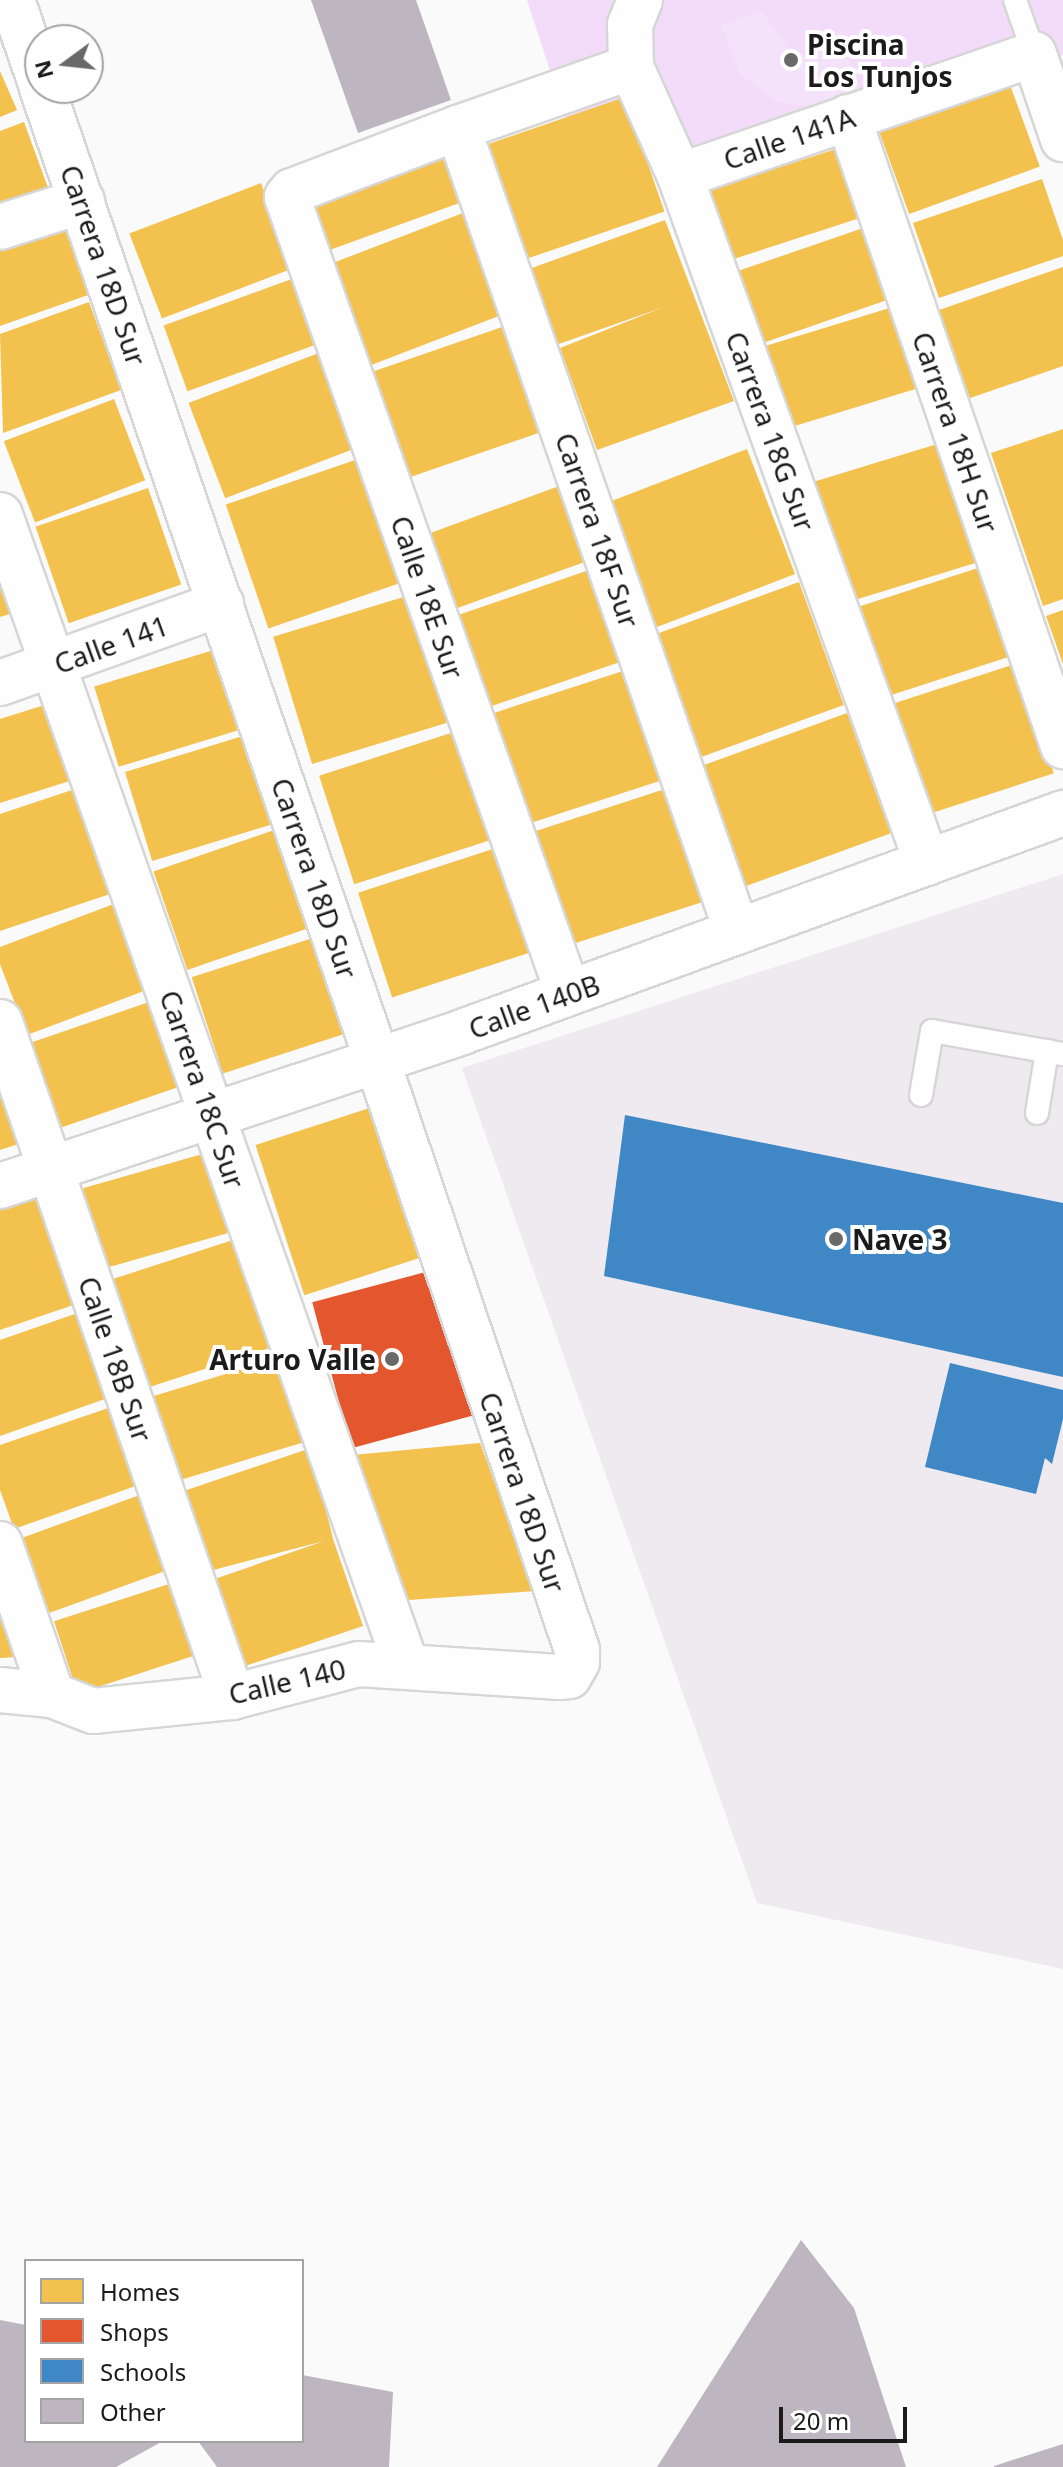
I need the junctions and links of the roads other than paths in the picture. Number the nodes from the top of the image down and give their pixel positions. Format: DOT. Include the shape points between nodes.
graph roads {
  1 [pos="12,0"];
  2 [pos="640,0"];
  3 [pos="1015,0"];
  4 [pos="24,35"];
  5 [pos="1034,54"];
  6 [pos="631,67"];
  7 [pos="48,104"];
  8 [pos="848,117"];
  9 [pos="458,128"];
  10 [pos="1063,139"];
  11 [pos="680,176"];
  12 [pos="82,201"];
  13 [pos="0,227"];
  14 [pos="0,515"];
  15 [pos="221,604"];
  16 [pos="54,665"];
  17 [pos="0,683"];
  18 [pos="1063,746"];
  19 [pos="1063,813"];
  20 [pos="927,863"];
  21 [pos="737,932"];
  22 [pos="568,993"];
  23 [pos="0,1022"];
  24 [pos="1055,1052"];
  25 [pos="377,1060"];
  26 [pos="921,1095"];
  27 [pos="1037,1113"];
  28 [pos="213,1116"];
  29 [pos="51,1170"];
  30 [pos="0,1186"];
  31 [pos="0,1544"];
  32 [pos="406,1665"];
  33 [pos="574,1670"];
  34 [pos="0,1690"];
  35 [pos="52,1695"];
  36 [pos="232,1697"];
  1 -- 4 [label="street"];
  2 -- 6 [label="street, Carrera 18G Sur" via="630,25"];
  3 -- 5 [label="lane"];
  5 -- 8 [label="street, Calle 141A"];
  5 -- 10 [label="street"];
  6 -- 9 [label="street"];
  6 -- 11 [label="street, Carrera 18G Sur"];
  7 -- 12 [label="street, Carrera 18D Sur"];
  8 -- 11 [label="street, Calle 141A"];
  8 -- 18 [label="street, Carrera 18H Sur"];
  9 -- 21 [label="street, Carrera 18F Sur"];
  9 -- 22 [label="street, Calle 18E Sur" via="292,191 288,201"];
  11 -- 20 [label="street, Carrera 18G Sur"];
  12 -- 13 [label="street"];
  12 -- 15 [label="street, Carrera 18D Sur"];
  14 -- 16 [label="street, Carrera 18C Sur"];
  15 -- 16 [label="street, Calle 141"];
  15 -- 25 [label="street, Carrera 18D Sur"];
  16 -- 17 [label="street, Calle 141"];
  16 -- 28 [label="street, Carrera 18C Sur"];
  19 -- 20 [label="street, Calle 140B"];
  20 -- 21 [label="street, Calle 140B"];
  21 -- 22 [label="street, Calle 140B"];
  22 -- 25 [label="street, Calle 140B"];
  23 -- 29 [label="street, Calle 18B Sur"];
  24 -- 26 [label="lane" via="932,1031"];
  24 -- 27 [label="lane"];
  25 -- 28 [label="street, Calle 140B"];
  25 -- 33 [label="street, Carrera 18D Sur" via="577,1650"];
  28 -- 29 [label="street, Calle 140B"];
  28 -- 32 [label="street, Carrera 18C Sur"];
  29 -- 30 [label="street, Calle 140B"];
  29 -- 36 [label="street, Calle 18B Sur"];
  31 -- 35 [label="street"];
  32 -- 33 [label="street, Calle 140" via="560,1677"];
  32 -- 36 [label="street, Calle 140" via="359,1664"];
  34 -- 35 [label="street, Calle 140"];
  35 -- 36 [label="street, Calle 140" via="93,1711"];
}
